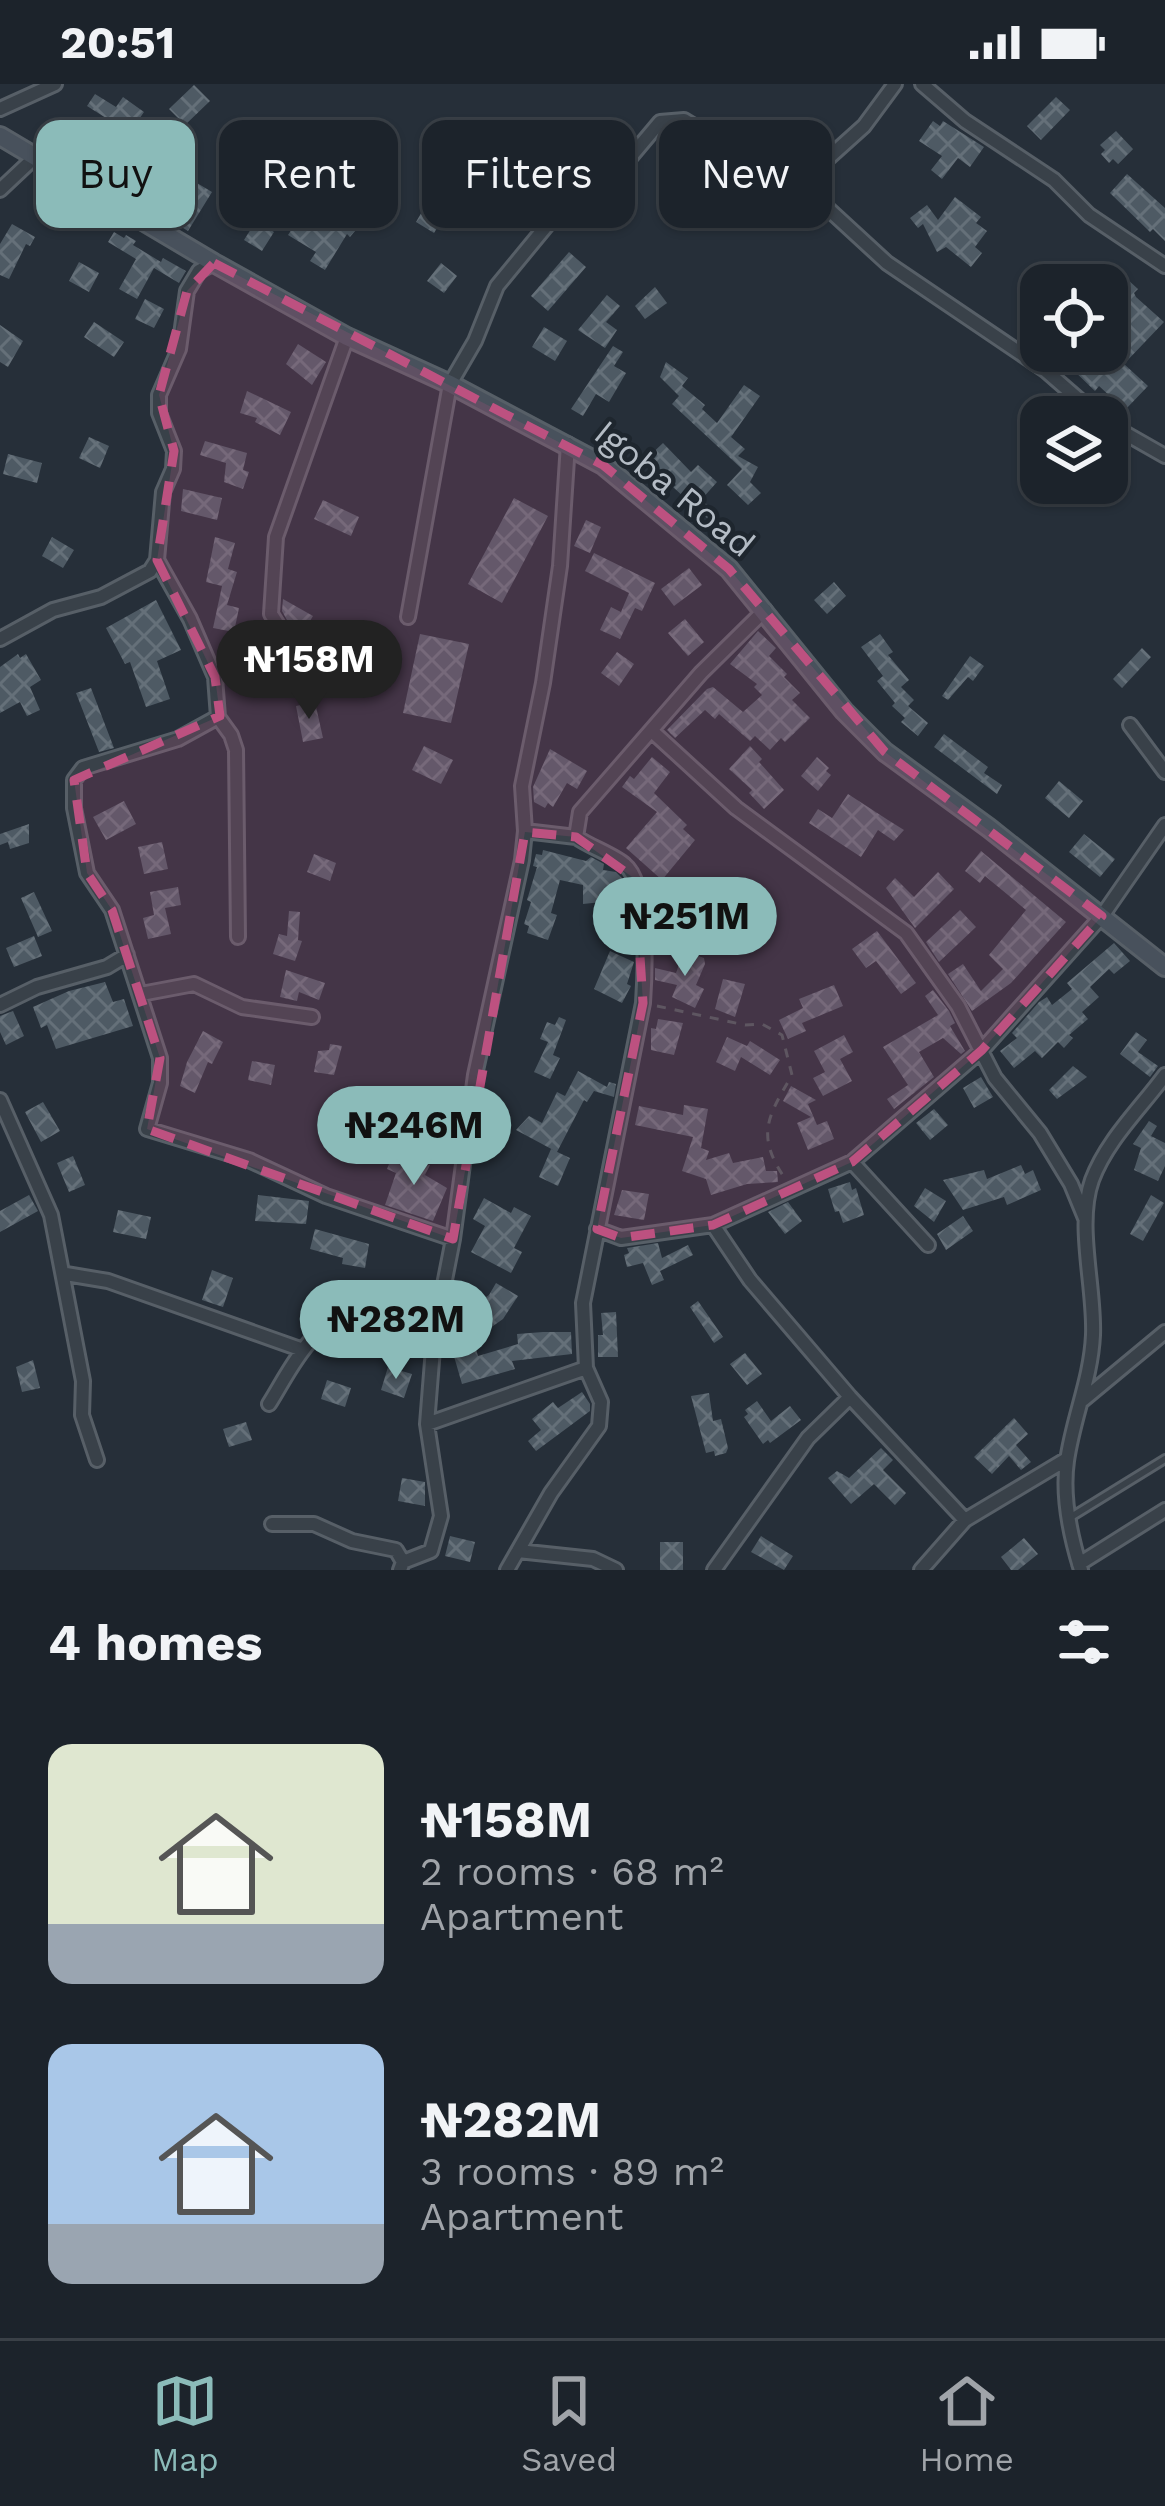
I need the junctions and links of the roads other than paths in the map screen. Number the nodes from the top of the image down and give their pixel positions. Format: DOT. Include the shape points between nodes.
graph roads {
  1 [pos="55,84"];
  2 [pos="895,84"];
  3 [pos="922,84"];
  4 [pos="0,109"];
  5 [pos="659,123"];
  6 [pos="0,136"];
  7 [pos="832,155"];
  8 [pos="34,158"];
  9 [pos="0,190"];
  10 [pos="832,212"];
  11 [pos="214,263"];
  12 [pos="1165,266"];
  13 [pos="347,337"];
  14 [pos="450,384"];
  15 [pos="1075,396"];
  16 [pos="1128,435"];
  17 [pos="568,444"];
  18 [pos="1165,456"];
  19 [pos="157,560"];
  20 [pos="765,610"];
  21 [pos="408,617"];
  22 [pos="0,638"];
  23 [pos="327,650"];
  24 [pos="218,717"];
  25 [pos="1130,725"];
  26 [pos="653,732"];
  27 [pos="1165,772"];
  28 [pos="1165,825"];
  29 [pos="525,831"];
  30 [pos="575,837"];
  31 [pos="1102,916"];
  32 [pos="238,937"];
  33 [pos="127,955"];
  34 [pos="1165,967"];
  35 [pos="141,994"];
  36 [pos="0,1005"];
  37 [pos="312,1017"];
  38 [pos="982,1050"];
  39 [pos="1165,1075"];
  40 [pos="0,1100"];
  41 [pos="852,1162"];
  42 [pos="1085,1218"];
  43 [pos="712,1225"];
  44 [pos="597,1229"];
  45 [pos="453,1239"];
  46 [pos="928,1245"];
  47 [pos="66,1274"];
  48 [pos="1165,1332"];
  49 [pos="434,1336"];
  50 [pos="300,1348"];
  51 [pos="586,1367"];
  52 [pos="850,1396"];
  53 [pos="1082,1400"];
  54 [pos="269,1404"];
  55 [pos="427,1424"];
  56 [pos="1067,1459"];
  57 [pos="1165,1459"];
  58 [pos="97,1460"];
  59 [pos="1165,1510"];
  60 [pos="1071,1517"];
  61 [pos="965,1520"];
  62 [pos="272,1525"];
  63 [pos="518,1551"];
  64 [pos="402,1566"];
  65 [pos="1080,1567"];
  66 [pos="507,1570"];
  67 [pos="616,1570"];
  68 [pos="714,1570"];
  69 [pos="920,1570"];
  1 -- 4 [label="street"];
  2 -- 7 [label="street"];
  3 -- 12 [label="street"];
  5 -- 14 [label="street" via="623,166 557,213 516,260"];
  6 -- 8 [label="street, Igoba Road"];
  8 -- 9 [label="street"];
  8 -- 11 [label="street, Igoba Road"];
  10 -- 15 [label="street" via="887,263"];
  11 -- 13 [label="street, Igoba Road"];
  11 -- 19 [label="street" via="187,291 179,349 159,394 174,451"];
  13 -- 14 [label="street, Igoba Road"];
  13 -- 23 [label="street" via="276,537 272,569 276,625 286,639"];
  14 -- 17 [label="street, Igoba Road"];
  14 -- 21 [label="street"];
  16 -- 18 [label="street"];
  17 -- 20 [label="street, Igoba Road" via="694,538"];
  17 -- 29 [label="street" via="560,566 522,786"];
  19 -- 22 [label="street" via="100,597 52,610"];
  19 -- 24 [label="street" via="215,677"];
  20 -- 26 [label="street"];
  20 -- 31 [label="street, Igoba Road" via="885,752"];
  24 -- 32 [label="street" via="236,750"];
  24 -- 33 [label="street" via="178,739 83,768 74,780 87,873 112,910"];
  25 -- 27 [label="street"];
  26 -- 30 [label="street" via="585,803"];
  26 -- 38 [label="street" via="736,808 906,933"];
  28 -- 31 [label="street"];
  29 -- 30 [label="street"];
  29 -- 45 [label="street" via="475,1075"];
  30 -- 44 [label="street" via="625,864 635,879 645,954 643,1004"];
  31 -- 34 [label="street, Igoba Road"];
  31 -- 38 [label="street"];
  33 -- 35 [label="street"];
  33 -- 36 [label="street"];
  35 -- 37 [label="street" via="194,984 242,1007"];
  35 -- 45 [label="street" via="162,1072 147,1129"];
  38 -- 41 [label="street"];
  38 -- 42 [label="street" via="1064,1171"];
  39 -- 42 [label="street" via="1100,1162"];
  40 -- 47 [label="street" via="45,1198"];
  41 -- 43 [label="street"];
  41 -- 46 [label="street"];
  42 -- 53 [label="street" via="1094,1316"];
  43 -- 44 [label="street" via="621,1238"];
  43 -- 52 [label="street"];
  44 -- 51 [label="street" via="583,1303"];
  45 -- 49 [label="street"];
  47 -- 50 [label="street"];
  47 -- 58 [label="street" via="82,1415"];
  48 -- 53 [label="street"];
  49 -- 50 [label="street" via="359,1315"];
  49 -- 55 [label="street"];
  50 -- 54 [label="street"];
  51 -- 55 [label="street"];
  51 -- 63 [label="street" via="601,1402 598,1426"];
  52 -- 61 [label="street"];
  52 -- 68 [label="street" via="808,1438"];
  53 -- 56 [label="street"];
  55 -- 64 [label="street" via="441,1516 431,1551"];
  56 -- 60 [label="street"];
  56 -- 61 [label="street"];
  57 -- 60 [label="lane"];
  59 -- 65 [label="street"];
  60 -- 65 [label="street"];
  61 -- 69 [label="street"];
  62 -- 64 [label="street" via="314,1524 396,1550"];
  63 -- 66 [label="street"];
  63 -- 67 [label="street" via="593,1559"];
}
